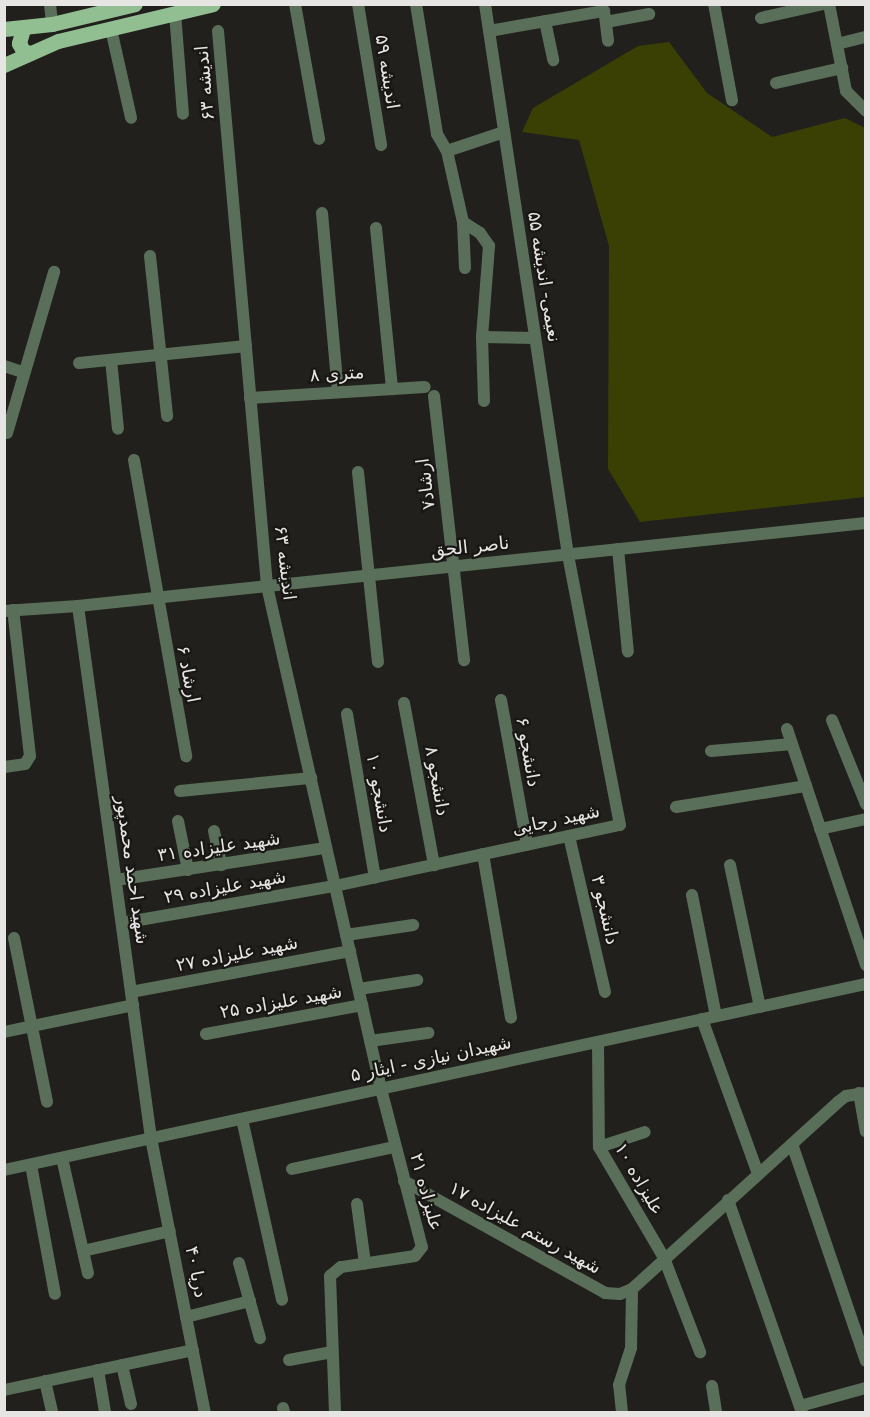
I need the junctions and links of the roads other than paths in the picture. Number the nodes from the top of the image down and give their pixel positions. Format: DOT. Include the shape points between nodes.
graph roads {
  1 [pos="50,4"];
  2 [pos="135,4"];
  3 [pos="213,4"];
  4 [pos="294,4"];
  5 [pos="358,4"];
  6 [pos="416,4"];
  7 [pos="485,4"];
  8 [pos="714,4"];
  9 [pos="823,4"];
  10 [pos="829,4"];
  11 [pos="604,12"];
  12 [pos="175,13"];
  13 [pos="649,14"];
  14 [pos="761,18"];
  15 [pos="544,21"];
  16 [pos="52,24"];
  17 [pos="23,28"];
  18 [pos="4,29"];
  19 [pos="111,29"];
  20 [pos="218,31"];
  21 [pos="489,31"];
  22 [pos="866,37"];
  23 [pos="608,41"];
  24 [pos="837,44"];
  25 [pos="30,53"];
  26 [pos="553,60"];
  27 [pos="4,65"];
  28 [pos="842,68"];
  29 [pos="776,83"];
  30 [pos="732,100"];
  31 [pos="866,111"];
  32 [pos="183,114"];
  33 [pos="131,118"];
  34 [pos="504,132"];
  35 [pos="318,140"];
  36 [pos="381,145"];
  37 [pos="447,151"];
  38 [pos="321,213"];
  39 [pos="463,222"];
  40 [pos="376,228"];
  41 [pos="150,256"];
  42 [pos="465,268"];
  43 [pos="54,272"];
  44 [pos="482,337"];
  45 [pos="535,338"];
  46 [pos="246,346"];
  47 [pos="161,355"];
  48 [pos="111,360"];
  49 [pos="79,363"];
  50 [pos="4,366"];
  51 [pos="22,372"];
  52 [pos="392,389"];
  53 [pos="338,392"];
  54 [pos="430,392"];
  55 [pos="250,398"];
  56 [pos="484,400"];
  57 [pos="167,416"];
  58 [pos="118,429"];
  59 [pos="7,433"];
  60 [pos="134,459"];
  61 [pos="358,472"];
  62 [pos="866,523"];
  63 [pos="618,549"];
  64 [pos="568,555"];
  65 [pos="454,567"];
  66 [pos="370,575"];
  67 [pos="267,586"];
  68 [pos="155,598"];
  69 [pos="78,606"];
  70 [pos="9,610"];
  71 [pos="628,652"];
  72 [pos="464,660"];
  73 [pos="378,662"];
  74 [pos="501,700"];
  75 [pos="404,703"];
  76 [pos="347,714"];
  77 [pos="832,720"];
  78 [pos="787,729"];
  79 [pos="792,744"];
  80 [pos="711,751"];
  81 [pos="186,756"];
  82 [pos="4,767"];
  83 [pos="311,778"];
  84 [pos="806,786"];
  85 [pos="180,790"];
  86 [pos="866,804"];
  87 [pos="676,807"];
  88 [pos="866,819"];
  89 [pos="178,821"];
  90 [pos="820,829"];
  91 [pos="214,831"];
  92 [pos="569,836"];
  93 [pos="527,845"];
  94 [pos="327,848"];
  95 [pos="483,854"];
  96 [pos="221,865"];
  97 [pos="434,865"];
  98 [pos="730,865"];
  99 [pos="188,870"];
  100 [pos="375,878"];
  101 [pos="116,880"];
  102 [pos="335,886"];
  103 [pos="692,896"];
  104 [pos="122,923"];
  105 [pos="413,925"];
  106 [pos="346,935"];
  107 [pos="14,938"];
  108 [pos="350,951"];
  109 [pos="866,965"];
  110 [pos="417,980"];
  111 [pos="866,984"];
  112 [pos="358,989"];
  113 [pos="131,992"];
  114 [pos="605,992"];
  115 [pos="133,1005"];
  116 [pos="362,1005"];
  117 [pos="760,1007"];
  118 [pos="716,1016"];
  119 [pos="511,1018"];
  120 [pos="702,1019"];
  121 [pos="31,1027"];
  122 [pos="4,1032"];
  123 [pos="428,1033"];
  124 [pos="206,1034"];
  125 [pos="370,1041"];
  126 [pos="598,1042"];
  127 [pos="381,1089"];
  128 [pos="862,1093"];
  129 [pos="47,1102"];
  130 [pos="242,1119"];
  131 [pos="866,1131"];
  132 [pos="645,1132"];
  133 [pos="151,1138"];
  134 [pos="792,1144"];
  135 [pos="395,1147"];
  136 [pos="599,1147"];
  137 [pos="62,1158"];
  138 [pos="31,1164"];
  139 [pos="292,1169"];
  140 [pos="4,1170"];
  141 [pos="758,1174"];
  142 [pos="404,1181"];
  143 [pos="728,1200"];
  144 [pos="357,1204"];
  145 [pos="170,1231"];
  146 [pos="83,1251"];
  147 [pos="664,1258"];
  148 [pos="239,1263"];
  149 [pos="365,1263"];
  150 [pos="88,1273"];
  151 [pos="632,1289"];
  152 [pos="55,1294"];
  153 [pos="282,1300"];
  154 [pos="250,1301"];
  155 [pos="186,1317"];
  156 [pos="260,1338"];
  157 [pos="193,1350"];
  158 [pos="332,1352"];
  159 [pos="700,1352"];
  160 [pos="289,1360"];
  161 [pos="866,1361"];
  162 [pos="122,1365"];
  163 [pos="98,1370"];
  164 [pos="45,1381"];
  165 [pos="712,1386"];
  166 [pos="866,1388"];
  167 [pos="4,1390"];
  168 [pos="131,1404"];
  169 [pos="801,1409"];
  170 [pos="52,1413"];
  171 [pos="105,1413"];
  172 [pos="205,1413"];
  173 [pos="335,1413"];
  174 [pos="622,1413"];
  175 [pos="716,1413"];
  1 -- 16 [label="street"];
  2 -- 16 [label="main road"];
  3 -- 12 [label="main road"];
  4 -- 35 [label="street"];
  5 -- 36 [label="street, اندیشه ۵۹"];
  6 -- 37 [label="street" via="439,138"];
  7 -- 21 [label="street, نعیمی- اندیشه ۵۵"];
  8 -- 30 [label="street"];
  9 -- 14 [label="street"];
  10 -- 24 [label="street"];
  11 -- 13 [label="street"];
  11 -- 15 [label="street"];
  11 -- 23 [label="street"];
  12 -- 19 [label="main road"];
  12 -- 32 [label="street"];
  15 -- 21 [label="street"];
  15 -- 26 [label="street"];
  16 -- 17 [label="main road"];
  17 -- 18 [label="main road"];
  17 -- 25 [label="main road" via="19,43 23,51"];
  19 -- 25 [label="main road" via="58,41"];
  19 -- 33 [label="street"];
  20 -- 46 [label="street, اندیشه ۶۳"];
  21 -- 34 [label="street, نعیمی- اندیشه ۵۵"];
  22 -- 24 [label="street"];
  24 -- 28 [label="street"];
  25 -- 27 [label="main road"];
  28 -- 29 [label="street"];
  28 -- 31 [label="street" via="846,91"];
  34 -- 37 [label="street"];
  34 -- 45 [label="street, نعیمی- اندیشه ۵۵"];
  37 -- 39 [label="street"];
  38 -- 53 [label="street"];
  39 -- 42 [label="street"];
  39 -- 44 [label="street" via="480,233 489,246"];
  40 -- 52 [label="street"];
  41 -- 47 [label="street"];
  43 -- 51 [label="street"];
  44 -- 45 [label="street"];
  44 -- 56 [label="street"];
  45 -- 64 [label="street, نعیمی- اندیشه ۵۵"];
  46 -- 47 [label="street"];
  46 -- 55 [label="street, اندیشه ۶۳"];
  47 -- 48 [label="street"];
  47 -- 57 [label="street"];
  48 -- 49 [label="street"];
  48 -- 58 [label="street"];
  50 -- 51 [label="street"];
  51 -- 59 [label="street"];
  52 -- 53 [label="street, ۸ متری"];
  52 -- 54 [label="street, ۸ متری"];
  53 -- 55 [label="street, ۸ متری"];
  54 -- 65 [label="street, ارشاد۷"];
  55 -- 67 [label="street, اندیشه ۶۳"];
  60 -- 68 [label="street, ارشاد ۶"];
  61 -- 66 [label="street"];
  62 -- 63 [label="street, ناصر الحق"];
  63 -- 64 [label="street, ناصر الحق"];
  63 -- 71 [label="street"];
  64 -- 65 [label="street, ناصر الحق"];
  64 -- 92 [label="street, شهید رجایی" via="620,817 620,825"];
  65 -- 66 [label="street, ناصر الحق"];
  65 -- 72 [label="street, ارشاد۷"];
  66 -- 67 [label="street, ناصر الحق"];
  66 -- 73 [label="street"];
  67 -- 68 [label="street, ناصر الحق"];
  67 -- 83 [label="street, اندیشه ۶۳"];
  68 -- 69 [label="street, ناصر الحق"];
  68 -- 81 [label="street, ارشاد ۶"];
  69 -- 70 [label="street, ناصر الحق"];
  69 -- 101 [label="street, شهید احمد محمدپور"];
  70 -- 82 [label="street" via="30,756 25,765"];
  74 -- 93 [label="street, دانشجو ۶"];
  75 -- 97 [label="street, دانشجو ۸"];
  76 -- 100 [label="street, دانشجو ۱۰"];
  77 -- 86 [label="street"];
  78 -- 79 [label="street"];
  79 -- 80 [label="street"];
  79 -- 84 [label="street"];
  83 -- 85 [label="street"];
  83 -- 94 [label="street, اندیشه ۶۳"];
  84 -- 87 [label="street"];
  84 -- 90 [label="street"];
  88 -- 90 [label="street"];
  89 -- 99 [label="street"];
  90 -- 109 [label="street"];
  91 -- 96 [label="street"];
  92 -- 93 [label="street, شهید رجایی"];
  92 -- 114 [label="street, دانشجو ۳"];
  93 -- 95 [label="street, شهید رجایی"];
  94 -- 96 [label="street, شهید علیزاده ۳۱"];
  94 -- 102 [label="street, اندیشه ۶۳"];
  95 -- 97 [label="street, شهید رجایی"];
  95 -- 119 [label="street"];
  96 -- 99 [label="street, شهید علیزاده ۳۱"];
  97 -- 100 [label="street, شهید رجایی"];
  98 -- 117 [label="street"];
  99 -- 101 [label="street, شهید علیزاده ۳۱"];
  100 -- 102 [label="street, شهید رجایی"];
  101 -- 104 [label="street, شهید احمد محمدپور"];
  102 -- 104 [label="street, شهید علیزاده ۲۹"];
  102 -- 106 [label="street, اندیشه ۶۳"];
  103 -- 118 [label="street"];
  104 -- 113 [label="street, شهید احمد محمدپور"];
  105 -- 106 [label="street"];
  106 -- 108 [label="street, اندیشه ۶۳"];
  107 -- 121 [label="street"];
  108 -- 112 [label="street, اندیشه ۶۳"];
  108 -- 113 [label="street, شهید علیزاده ۲۷"];
  110 -- 112 [label="street"];
  111 -- 117 [label="street, شهیدان نیازی - ایثار ۵"];
  112 -- 116 [label="street, اندیشه ۶۳"];
  113 -- 115 [label="street, شهید احمد محمدپور"];
  115 -- 121 [label="street"];
  115 -- 133 [label="street, شهید احمد محمدپور"];
  116 -- 124 [label="street, شهید علیزاده ۲۵"];
  116 -- 125 [label="street, اندیشه ۶۳"];
  117 -- 118 [label="street, شهیدان نیازی - ایثار ۵"];
  118 -- 120 [label="street, شهیدان نیازی - ایثار ۵"];
  120 -- 126 [label="street, شهیدان نیازی - ایثار ۵"];
  120 -- 141 [label="street"];
  121 -- 122 [label="street"];
  121 -- 129 [label="street"];
  123 -- 125 [label="street"];
  125 -- 127 [label="street, اندیشه ۶۳"];
  126 -- 127 [label="street, شهیدان نیازی - ایثار ۵"];
  126 -- 136 [label="street, علیزاده ۱۰"];
  127 -- 130 [label="street, شهیدان نیازی - ایثار ۵"];
  127 -- 135 [label="street, علیزاده ۲۱"];
  128 -- 131 [label="street"];
  128 -- 134 [label="street" via="838,1102"];
  130 -- 133 [label="street, شهیدان نیازی - ایثار ۵"];
  130 -- 153 [label="street"];
  132 -- 136 [label="street"];
  133 -- 137 [label="street, شهیدان نیازی - ایثار ۵"];
  133 -- 145 [label="street, دریا ۴۰"];
  134 -- 141 [label="street"];
  134 -- 161 [label="street"];
  135 -- 139 [label="street"];
  135 -- 142 [label="street, علیزاده ۲۱"];
  136 -- 147 [label="street, علیزاده ۱۰"];
  137 -- 138 [label="street, شهیدان نیازی - ایثار ۵"];
  137 -- 146 [label="street"];
  138 -- 140 [label="street, شهیدان نیازی - ایثار ۵"];
  138 -- 152 [label="street"];
  141 -- 143 [label="street"];
  142 -- 149 [label="street, علیزاده ۲۱" via="421,1252"];
  142 -- 151 [label="street, ۱۷ شهید رستم علیزاده" via="605,1293 620,1294"];
  143 -- 147 [label="street"];
  143 -- 169 [label="street"];
  144 -- 149 [label="street"];
  145 -- 146 [label="street"];
  145 -- 155 [label="street, دریا ۴۰"];
  146 -- 150 [label="street"];
  147 -- 151 [label="street"];
  147 -- 159 [label="street, علیزاده ۱۰"];
  148 -- 154 [label="street"];
  149 -- 158 [label="street, علیزاده ۲۱" via="337,1269 330,1276"];
  151 -- 174 [label="street" via="632,1348 619,1384"];
  154 -- 155 [label="street"];
  154 -- 156 [label="street"];
  155 -- 157 [label="street, دریا ۴۰"];
  157 -- 162 [label="street"];
  157 -- 172 [label="street, دریا ۴۰"];
  158 -- 160 [label="street"];
  158 -- 173 [label="street, علیزاده ۲۱"];
  162 -- 163 [label="street"];
  162 -- 168 [label="street"];
  163 -- 164 [label="street"];
  163 -- 171 [label="street"];
  164 -- 167 [label="street"];
  164 -- 170 [label="street"];
  165 -- 175 [label="street"];
  166 -- 169 [label="street"];
}
